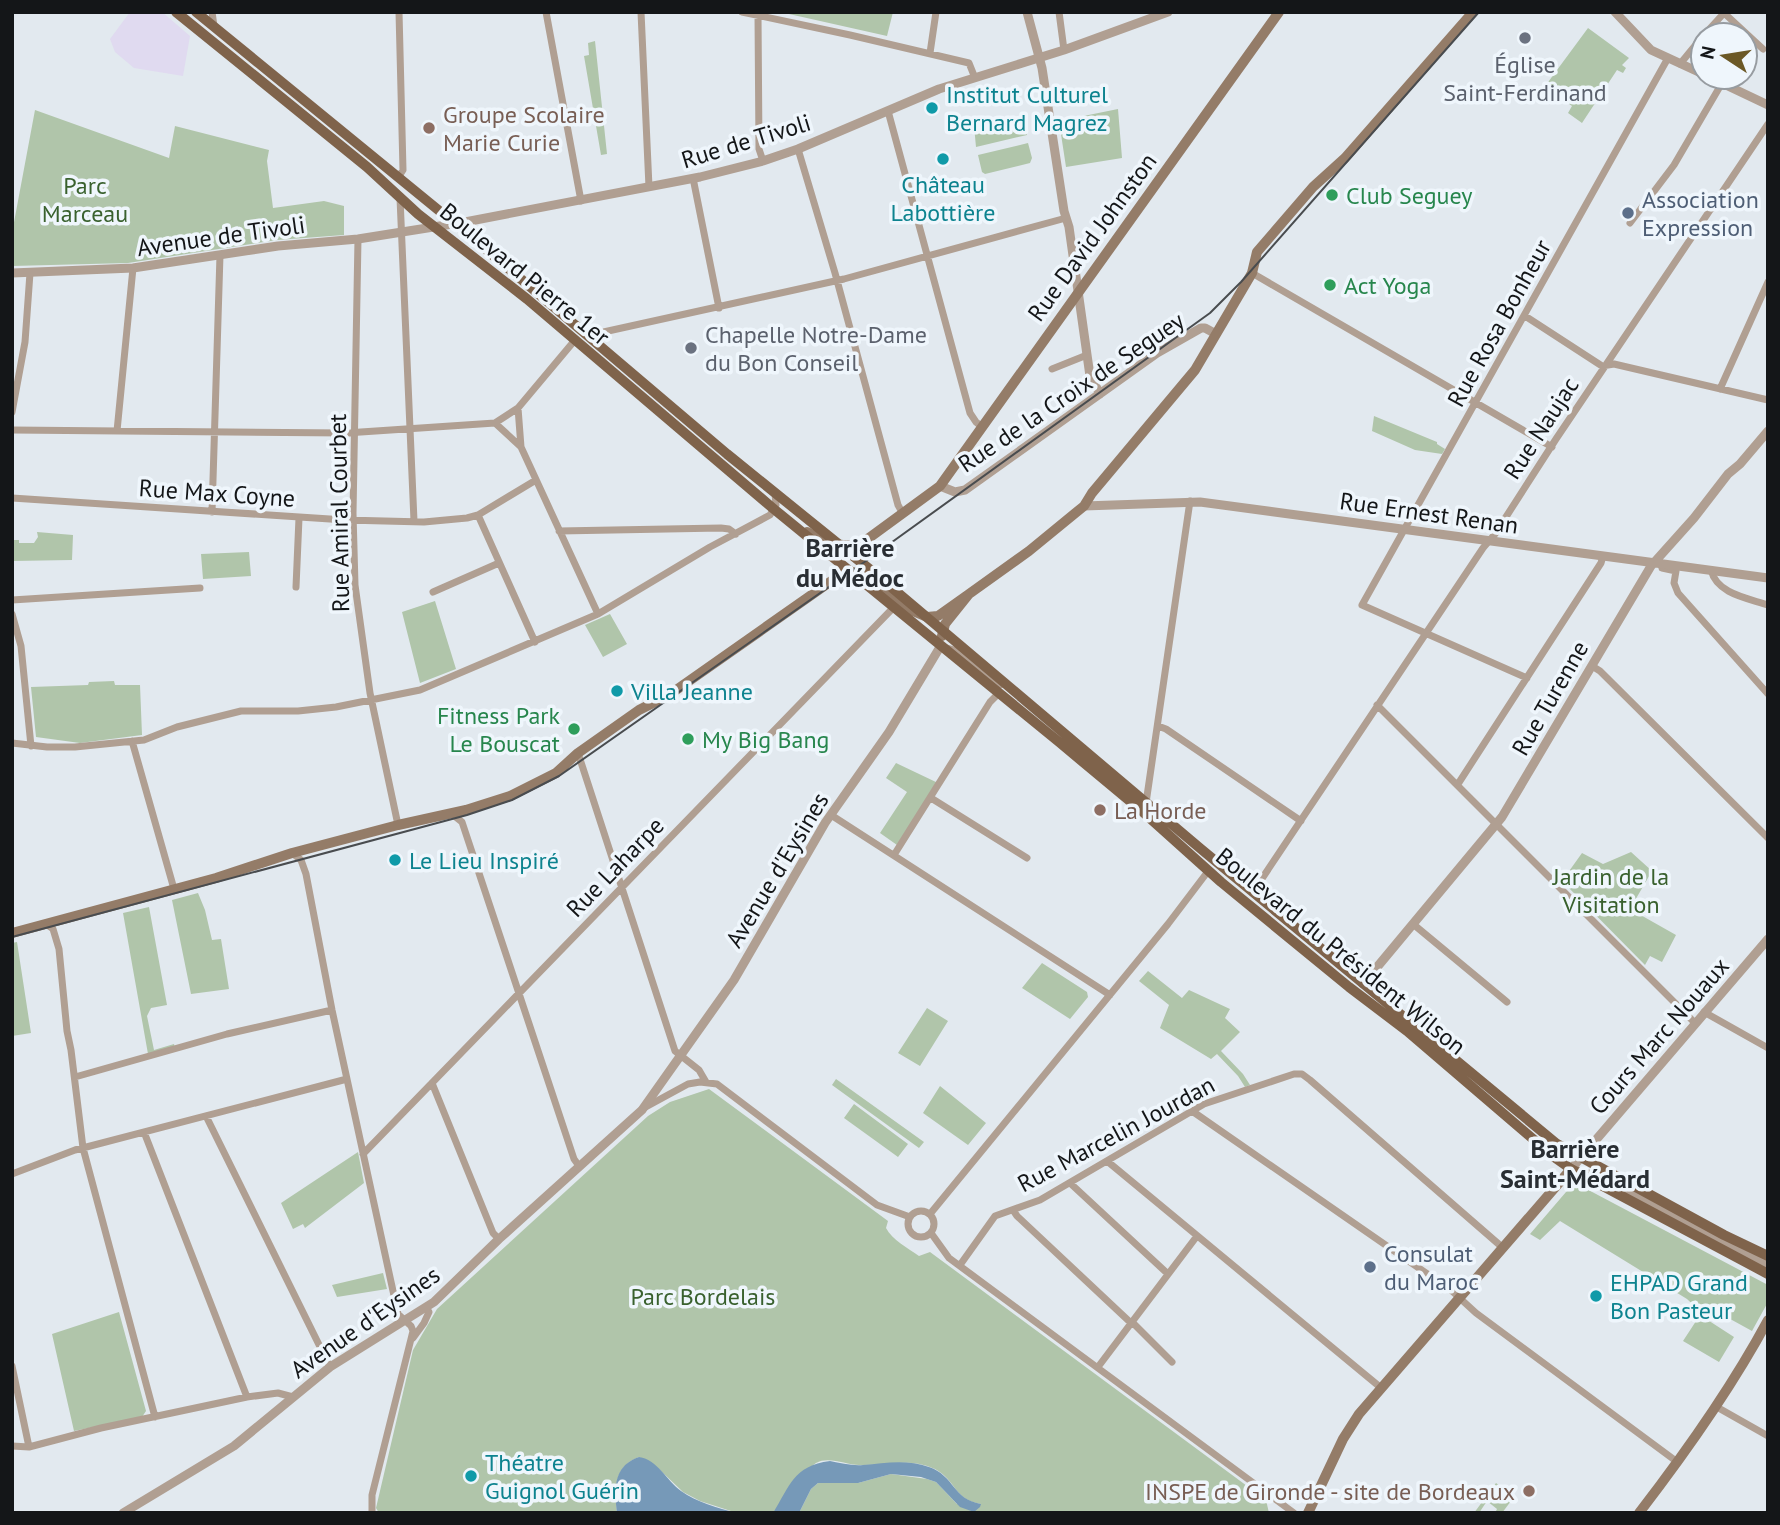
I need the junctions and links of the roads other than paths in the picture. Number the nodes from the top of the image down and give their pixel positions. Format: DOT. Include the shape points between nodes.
graph roads {
  1 [pos="176,12"];
  2 [pos="197,12"];
  3 [pos="212,12"];
  4 [pos="398,12"];
  5 [pos="546,12"];
  6 [pos="642,12"];
  7 [pos="742,12"];
  8 [pos="936,12"];
  9 [pos="1027,12"];
  10 [pos="1059,12"];
  11 [pos="1168,12"];
  12 [pos="1279,12"];
  13 [pos="1473,12"];
  14 [pos="1615,12"];
  15 [pos="1724,13"];
  16 [pos="758,15"];
  17 [pos="214,27"];
  18 [pos="1763,49"];
  19 [pos="1064,50"];
  20 [pos="930,53"];
  21 [pos="1689,54"];
  22 [pos="1040,58"];
  23 [pos="1668,58"];
  24 [pos="1680,64"];
  25 [pos="1689,68"];
  26 [pos="975,78"];
  27 [pos="1717,91"];
  28 [pos="1740,91"];
  29 [pos="1768,104"];
  30 [pos="888,111"];
  31 [pos="1768,124"];
  32 [pos="798,149"];
  33 [pos="763,161"];
  34 [pos="398,178"];
  35 [pos="693,178"];
  36 [pos="649,187"];
  37 [pos="400,198"];
  38 [pos="581,201"];
  39 [pos="438,211"];
  40 [pos="1066,218"];
  41 [pos="1630,223"];
  42 [pos="453,224"];
  43 [pos="434,227"];
  44 [pos="402,232"];
  45 [pos="358,239"];
  46 [pos="220,255"];
  47 [pos="928,256"];
  48 [pos="133,268"];
  49 [pos="12,273"];
  50 [pos="30,273"];
  51 [pos="1251,273"];
  52 [pos="837,281"];
  53 [pos="1768,282"];
  54 [pos="1079,292"];
  55 [pos="719,308"];
  56 [pos="1525,316"];
  57 [pos="1216,334"];
  58 [pos="591,339"];
  59 [pos="575,341"];
  60 [pos="1087,355"];
  61 [pos="1605,366"];
  62 [pos="1052,369"];
  63 [pos="1720,388"];
  64 [pos="1100,394"];
  65 [pos="1768,400"];
  66 [pos="1475,403"];
  67 [pos="518,408"];
  68 [pos="12,412"];
  69 [pos="495,424"];
  70 [pos="982,427"];
  71 [pos="12,430"];
  72 [pos="410,430"];
  73 [pos="117,431"];
  74 [pos="1768,431"];
  75 [pos="214,432"];
  76 [pos="355,433"];
  77 [pos="521,447"];
  78 [pos="1552,447"];
  79 [pos="536,480"];
  80 [pos="940,486"];
  81 [pos="775,493"];
  82 [pos="12,498"];
  83 [pos="1190,502"];
  84 [pos="1084,506"];
  85 [pos="775,510"];
  86 [pos="212,512"];
  87 [pos="903,514"];
  88 [pos="478,515"];
  89 [pos="299,518"];
  90 [pos="353,521"];
  91 [pos="414,521"];
  92 [pos="792,523"];
  93 [pos="1405,529"];
  94 [pos="559,531"];
  95 [pos="736,534"];
  96 [pos="1489,541"];
  97 [pos="858,546"];
  98 [pos="842,547"];
  99 [pos="1603,556"];
  100 [pos="860,561"];
  101 [pos="499,563"];
  102 [pos="1653,565"];
  103 [pos="1676,568"];
  104 [pos="847,570"];
  105 [pos="1711,570"];
  106 [pos="1768,578"];
  107 [pos="296,586"];
  108 [pos="200,587"];
  109 [pos="433,592"];
  110 [pos="969,594"];
  111 [pos="12,600"];
  112 [pos="1768,605"];
  113 [pos="894,607"];
  114 [pos="12,614"];
  115 [pos="598,614"];
  116 [pos="927,617"];
  117 [pos="943,631"];
  118 [pos="1425,634"];
  119 [pos="535,642"];
  120 [pos="940,647"];
  121 [pos="1592,666"];
  122 [pos="1527,678"];
  123 [pos="999,693"];
  124 [pos="1768,694"];
  125 [pos="1022,698"];
  126 [pos="373,700"];
  127 [pos="1377,705"];
  128 [pos="1158,726"];
  129 [pos="132,741"];
  130 [pos="12,743"];
  131 [pos="31,746"];
  132 [pos="578,753"];
  133 [pos="1458,785"];
  134 [pos="931,798"];
  135 [pos="1146,803"];
  136 [pos="452,814"];
  137 [pos="831,815"];
  138 [pos="1301,821"];
  139 [pos="1497,824"];
  140 [pos="398,825"];
  141 [pos="1768,838"];
  142 [pos="292,853"];
  143 [pos="894,855"];
  144 [pos="1211,857"];
  145 [pos="1027,858"];
  146 [pos="1209,871"];
  147 [pos="621,888"];
  148 [pos="174,889"];
  149 [pos="1252,892"];
  150 [pos="45,924"];
  151 [pos="1413,924"];
  152 [pos="12,933"];
  153 [pos="1768,939"];
  154 [pos="1297,944"];
  155 [pos="1363,984"];
  156 [pos="519,994"];
  157 [pos="1110,995"];
  158 [pos="1507,1002"];
  159 [pos="332,1010"];
  160 [pos="1704,1012"];
  161 [pos="1695,1023"];
  162 [pos="1768,1048"];
  163 [pos="680,1055"];
  164 [pos="75,1077"];
  165 [pos="347,1079"];
  166 [pos="706,1082"];
  167 [pos="432,1083"];
  168 [pos="642,1110"];
  169 [pos="1192,1111"];
  170 [pos="206,1116"];
  171 [pos="144,1132"];
  172 [pos="83,1148"];
  173 [pos="363,1154"];
  174 [pos="1579,1158"];
  175 [pos="1107,1161"];
  176 [pos="579,1166"];
  177 [pos="1571,1169"];
  178 [pos="12,1174"];
  179 [pos="1070,1183"];
  180 [pos="1013,1210"];
  181 [pos="930,1214"];
  182 [pos="910,1217"];
  183 [pos="931,1233"];
  184 [pos="1724,1235"];
  185 [pos="1197,1236"];
  186 [pos="1699,1238"];
  187 [pos="499,1239"];
  188 [pos="1502,1247"];
  189 [pos="1768,1256"];
  190 [pos="960,1265"];
  191 [pos="1768,1265"];
  192 [pos="1168,1273"];
  193 [pos="1768,1274"];
  194 [pos="1458,1297"];
  195 [pos="426,1307"];
  196 [pos="404,1320"];
  197 [pos="1768,1320"];
  198 [pos="1131,1323"];
  199 [pos="411,1342"];
  200 [pos="1172,1362"];
  201 [pos="12,1366"];
  202 [pos="331,1367"];
  203 [pos="1098,1367"];
  204 [pos="1380,1387"];
  205 [pos="247,1397"];
  206 [pos="293,1397"];
  207 [pos="1715,1406"];
  208 [pos="155,1417"];
  209 [pos="1768,1436"];
  210 [pos="12,1446"];
  211 [pos="29,1447"];
  212 [pos="1676,1461"];
  213 [pos="369,1512"];
  214 [pos="123,1513"];
  215 [pos="1294,1513"];
  216 [pos="1308,1513"];
  217 [pos="1639,1513"];
  1 -- 37 [label="main road, Boulevard Pierre 1er"];
  2 -- 17 [label="main road, Boulevard Pierre 1er"];
  3 -- 17 [label="street"];
  4 -- 34 [label="street" via="403,170"];
  5 -- 38 [label="street"];
  6 -- 36 [label="street"];
  7 -- 16 [label="street"];
  8 -- 20 [label="street"];
  9 -- 22 [label="street"];
  10 -- 19 [label="street"];
  11 -- 19 [label="street, Rue de Tivoli"];
  12 -- 54 [label="main road, Rue David Johnston"];
  13 -- 51 [label="main road" via="1256,252"];
  14 -- 23 [label="street" via="1646,46"];
  15 -- 18 [label="street"];
  16 -- 20 [label="street"];
  16 -- 33 [label="street" via="759,149"];
  17 -- 34 [label="main road, Boulevard Pierre 1er"];
  19 -- 22 [label="street, Rue de Tivoli"];
  20 -- 26 [label="street" via="969,63"];
  21 -- 24 [label="street"];
  22 -- 26 [label="street, Rue de Tivoli"];
  22 -- 40 [label="street"];
  23 -- 24 [label="street"];
  23 -- 56 [label="street, Rue Rosa Bonheur"];
  24 -- 25 [label="street"];
  26 -- 30 [label="street, Rue de Tivoli"];
  27 -- 41 [label="street" via="1674,165"];
  28 -- 29 [label="street"];
  30 -- 32 [label="street, Rue de Tivoli"];
  30 -- 47 [label="street"];
  31 -- 61 [label="street, Rue Naujac"];
  32 -- 33 [label="street, Rue de Tivoli"];
  32 -- 52 [label="street"];
  33 -- 35 [label="street, Rue de Tivoli"];
  34 -- 39 [label="main road, Boulevard Pierre 1er"];
  35 -- 36 [label="street, Rue de Tivoli"];
  35 -- 55 [label="street"];
  36 -- 38 [label="street, Rue de Tivoli"];
  37 -- 43 [label="main road, Boulevard Pierre 1er"];
  37 -- 44 [label="street"];
  38 -- 42 [label="street, Rue de Tivoli"];
  39 -- 42 [label="main road, Boulevard Pierre 1er"];
  39 -- 43 [label="street"];
  40 -- 47 [label="street"];
  40 -- 54 [label="street"];
  42 -- 43 [label="street, Rue de Tivoli"];
  42 -- 58 [label="main road, Boulevard Pierre 1er"];
  43 -- 44 [label="street, Avenue de Tivoli"];
  43 -- 59 [label="main road, Boulevard Pierre 1er"];
  44 -- 45 [label="street, Avenue de Tivoli"];
  44 -- 72 [label="street"];
  45 -- 46 [label="street, Avenue de Tivoli"];
  45 -- 76 [label="street, Rue Amiral Courbet"];
  46 -- 48 [label="street, Avenue de Tivoli"];
  46 -- 75 [label="street"];
  47 -- 52 [label="street"];
  47 -- 70 [label="street" via="970,413"];
  48 -- 50 [label="street, Avenue de Tivoli"];
  48 -- 73 [label="street"];
  49 -- 50 [label="street, Avenue de Tivoli"];
  50 -- 68 [label="street" via="25,342"];
  51 -- 57 [label="main road"];
  51 -- 66 [label="street"];
  52 -- 55 [label="street"];
  52 -- 87 [label="street"];
  53 -- 63 [label="street"];
  54 -- 60 [label="street"];
  54 -- 70 [label="main road, Rue David Johnston"];
  55 -- 58 [label="street" via="599,333"];
  56 -- 61 [label="street"];
  56 -- 66 [label="street, Rue Rosa Bonheur"];
  57 -- 64 [label="street, Rue de la Croix de Seguey" via="1201,328"];
  57 -- 84 [label="main road" via="1195,370"];
  58 -- 81 [label="main road, Boulevard Pierre 1er"];
  59 -- 67 [label="street"];
  59 -- 85 [label="main road, Boulevard Pierre 1er"];
  60 -- 62 [label="street"];
  60 -- 64 [label="street" via="1090,376"];
  61 -- 63 [label="street" via="1614,364"];
  61 -- 78 [label="street, Rue Naujac"];
  63 -- 65 [label="street"];
  64 -- 80 [label="street, Rue de la Croix de Seguey" via="965,490 955,492"];
  66 -- 78 [label="street"];
  66 -- 93 [label="street, Rue Rosa Bonheur"];
  67 -- 69 [label="street"];
  67 -- 77 [label="street"];
  69 -- 72 [label="street"];
  69 -- 77 [label="street"];
  70 -- 80 [label="main road, Rue David Johnston"];
  71 -- 73 [label="street"];
  72 -- 76 [label="street"];
  72 -- 91 [label="street"];
  73 -- 75 [label="street"];
  74 -- 102 [label="street, Rue Turenne"];
  75 -- 76 [label="street"];
  75 -- 86 [label="street"];
  76 -- 90 [label="street, Rue Amiral Courbet"];
  77 -- 79 [label="street"];
  78 -- 96 [label="street, Rue Naujac"];
  79 -- 88 [label="street, Rue Max Coyne"];
  79 -- 94 [label="street"];
  80 -- 87 [label="main road, Rue de la Croix de Seguey"];
  81 -- 85 [label="street"];
  81 -- 98 [label="main road, Boulevard Pierre 1er"];
  82 -- 86 [label="street, Rue Max Coyne"];
  83 -- 84 [label="street, Rue Ernest Renan"];
  83 -- 93 [label="street, Rue Ernest Renan"];
  83 -- 128 [label="street"];
  84 -- 110 [label="main road"];
  85 -- 92 [label="main road, Boulevard Pierre 1er"];
  85 -- 95 [label="street"];
  86 -- 89 [label="street, Rue Max Coyne"];
  87 -- 97 [label="main road, Rue de la Croix de Seguey"];
  88 -- 91 [label="street, Rue Max Coyne"];
  88 -- 101 [label="street"];
  89 -- 90 [label="street, Rue Max Coyne"];
  89 -- 107 [label="street"];
  90 -- 91 [label="street, Rue Max Coyne"];
  90 -- 126 [label="street, Rue Amiral Courbet" via="355,585"];
  92 -- 98 [label="main road"];
  92 -- 104 [label="main road, Boulevard Pierre 1er"];
  93 -- 96 [label="street, Rue Ernest Renan"];
  93 -- 118 [label="street, Rue Rosa Bonheur" via="1362,605"];
  94 -- 95 [label="street" via="720,528"];
  94 -- 115 [label="street"];
  95 -- 115 [label="street"];
  96 -- 99 [label="street, Rue Ernest Renan"];
  96 -- 118 [label="street, Rue Naujac"];
  97 -- 98 [label="main road"];
  97 -- 100 [label="main road"];
  98 -- 100 [label="main road, Boulevard Pierre 1er"];
  99 -- 102 [label="street, Rue Ernest Renan"];
  99 -- 122 [label="street"];
  100 -- 116 [label="main road, Boulevard du Président Wilson"];
  101 -- 109 [label="street"];
  101 -- 119 [label="street"];
  102 -- 103 [label="street, Rue Ernest Renan"];
  102 -- 121 [label="street, Rue Turenne"];
  103 -- 105 [label="street, Rue Ernest Renan"];
  103 -- 124 [label="street" via="1678,593"];
  104 -- 113 [label="main road, Boulevard du Président Wilson"];
  104 -- 116 [label="main road" via="870,579 906,608"];
  104 -- 132 [label="main road"];
  105 -- 106 [label="street, Rue Ernest Renan"];
  105 -- 112 [label="street" via="1721,588"];
  108 -- 111 [label="street"];
  110 -- 116 [label="main road" via="938,616"];
  110 -- 117 [label="main road"];
  113 -- 120 [label="main road, Boulevard du Président Wilson"];
  113 -- 147 [label="street, Rue Laharpe"];
  114 -- 131 [label="street" via="21,646"];
  115 -- 119 [label="street"];
  116 -- 117 [label="main road, Boulevard du Président Wilson"];
  117 -- 120 [label="main road"];
  117 -- 125 [label="main road, Boulevard du Président Wilson"];
  118 -- 122 [label="street"];
  118 -- 127 [label="street, Rue Naujac"];
  119 -- 126 [label="street" via="420,690"];
  120 -- 123 [label="main road, Boulevard du Président Wilson"];
  120 -- 125 [label="street" via="957,652"];
  120 -- 137 [label="street, Avenue d'Eysines"];
  121 -- 139 [label="street, Rue Turenne"];
  121 -- 141 [label="street"];
  122 -- 133 [label="street"];
  123 -- 134 [label="street"];
  123 -- 146 [label="main road, Boulevard du Président Wilson"];
  125 -- 135 [label="main road, Boulevard du Président Wilson"];
  126 -- 129 [label="street" via="298,711 241,711"];
  126 -- 140 [label="street, Rue Amiral Courbet"];
  127 -- 133 [label="street"];
  127 -- 138 [label="street, Rue Naujac"];
  128 -- 135 [label="street"];
  128 -- 138 [label="street"];
  129 -- 131 [label="street"];
  129 -- 148 [label="street"];
  130 -- 131 [label="street"];
  132 -- 136 [label="main road" via="556,773 521,792"];
  132 -- 147 [label="street"];
  133 -- 139 [label="street"];
  134 -- 143 [label="street"];
  134 -- 145 [label="street"];
  135 -- 144 [label="main road, Boulevard du Président Wilson"];
  136 -- 140 [label="main road"];
  136 -- 156 [label="street" via="462,822"];
  137 -- 143 [label="street"];
  137 -- 163 [label="street, Avenue d'Eysines" via="734,980"];
  138 -- 149 [label="street, Rue Naujac"];
  139 -- 151 [label="street, Rue Turenne"];
  139 -- 161 [label="street"];
  140 -- 142 [label="main road"];
  142 -- 148 [label="main road"];
  142 -- 159 [label="street" via="301,860 306,874"];
  143 -- 157 [label="street"];
  144 -- 146 [label="street"];
  144 -- 149 [label="main road, Boulevard du Président Wilson"];
  146 -- 154 [label="main road, Boulevard du Président Wilson"];
  146 -- 157 [label="street"];
  147 -- 156 [label="street, Rue Laharpe"];
  147 -- 163 [label="street"];
  148 -- 150 [label="main road"];
  149 -- 155 [label="main road, Boulevard du Président Wilson"];
  150 -- 152 [label="main road"];
  150 -- 164 [label="street" via="53,929 59,949"];
  151 -- 155 [label="street, Rue Turenne"];
  151 -- 158 [label="street"];
  153 -- 160 [label="street, Cours Marc Nouaux"];
  154 -- 155 [label="street"];
  154 -- 177 [label="main road, Boulevard du Président Wilson"];
  155 -- 174 [label="main road, Boulevard du Président Wilson"];
  156 -- 167 [label="street, Rue Laharpe"];
  156 -- 176 [label="street"];
  157 -- 181 [label="street"];
  159 -- 164 [label="street" via="226,1034"];
  159 -- 165 [label="street"];
  160 -- 161 [label="street, Cours Marc Nouaux"];
  160 -- 162 [label="street"];
  161 -- 174 [label="street, Cours Marc Nouaux"];
  163 -- 166 [label="street"];
  163 -- 168 [label="street, Avenue d'Eysines"];
  164 -- 172 [label="street"];
  165 -- 170 [label="street"];
  165 -- 173 [label="street"];
  166 -- 168 [label="street, Avenue d'Eysines" via="688,1084"];
  166 -- 182 [label="street" via="718,1084 882,1208"];
  167 -- 173 [label="street, Rue Laharpe"];
  167 -- 187 [label="street"];
  168 -- 176 [label="street, Avenue d'Eysines"];
  169 -- 175 [label="street, Rue Marcelin Jourdan"];
  169 -- 188 [label="street, Rue Marcelin Jourdan" via="1216,1099 1302,1074"];
  169 -- 194 [label="street"];
  170 -- 171 [label="street"];
  170 -- 202 [label="street"];
  171 -- 172 [label="street"];
  171 -- 205 [label="street"];
  172 -- 178 [label="street"];
  172 -- 208 [label="street"];
  173 -- 196 [label="street" via="398,1314"];
  174 -- 177 [label="street, Cours Marc Nouaux"];
  174 -- 184 [label="main road, Boulevard du Président Wilson"];
  175 -- 179 [label="street, Rue Marcelin Jourdan"];
  175 -- 185 [label="street"];
  176 -- 187 [label="street, Avenue d'Eysines"];
  177 -- 184 [label="street" via="1599,1177 1704,1231"];
  177 -- 186 [label="main road, Boulevard du Président Wilson"];
  177 -- 188 [label="main road"];
  179 -- 180 [label="street, Rue Marcelin Jourdan"];
  179 -- 192 [label="street"];
  180 -- 190 [label="street, Rue Marcelin Jourdan" via="996,1216"];
  180 -- 198 [label="street"];
  181 -- 182 [label="street" via="922,1211"];
  181 -- 183 [label="street" via="934,1222"];
  182 -- 183 [label="street" via="908,1228 913,1235 920,1238"];
  183 -- 190 [label="street"];
  184 -- 189 [label="main road, Boulevard du Président Wilson"];
  185 -- 192 [label="street"];
  185 -- 204 [label="street"];
  186 -- 191 [label="street" via="1722,1242"];
  186 -- 193 [label="main road, Boulevard du Président Wilson"];
  187 -- 195 [label="street, Avenue d'Eysines"];
  188 -- 194 [label="main road"];
  190 -- 203 [label="street"];
  192 -- 198 [label="street"];
  194 -- 204 [label="main road"];
  194 -- 212 [label="street"];
  195 -- 196 [label="street, Avenue d'Eysines"];
  195 -- 199 [label="street" via="428,1317"];
  196 -- 199 [label="street" via="413,1331"];
  196 -- 202 [label="street, Avenue d'Eysines"];
  197 -- 207 [label="main road"];
  198 -- 200 [label="street"];
  198 -- 203 [label="street"];
  199 -- 213 [label="street"];
  201 -- 211 [label="street"];
  202 -- 206 [label="street, Avenue d'Eysines"];
  203 -- 215 [label="street"];
  204 -- 216 [label="main road" via="1343,1439"];
  205 -- 206 [label="street" via="278,1392"];
  205 -- 208 [label="street"];
  206 -- 214 [label="street, Avenue d'Eysines" via="234,1446"];
  207 -- 209 [label="street"];
  207 -- 212 [label="main road"];
  208 -- 211 [label="street"];
  210 -- 211 [label="street"];
  212 -- 217 [label="main road"];
}
